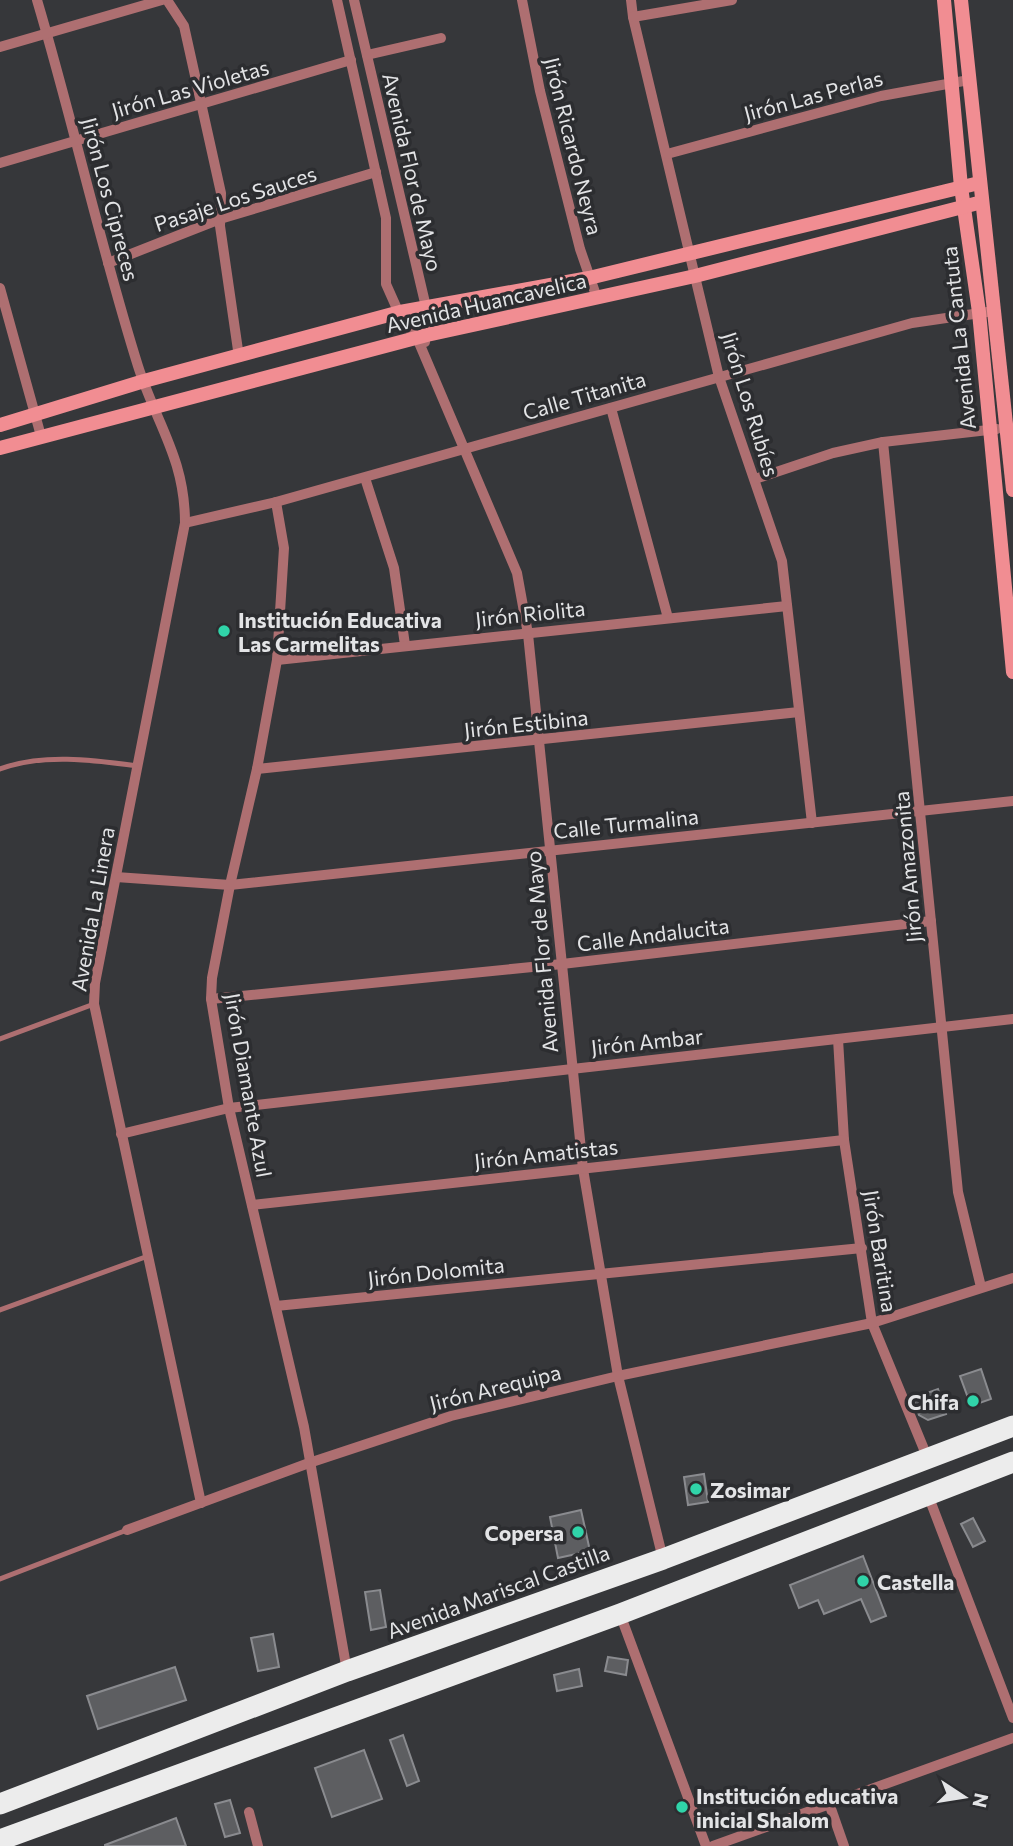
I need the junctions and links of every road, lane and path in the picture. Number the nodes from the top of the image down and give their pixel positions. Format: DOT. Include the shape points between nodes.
graph roads {
  1 [pos="37,0"];
  2 [pos="164,0"];
  3 [pos="337,0"];
  4 [pos="354,0"];
  5 [pos="522,0"];
  6 [pos="631,0"];
  7 [pos="732,0"];
  8 [pos="944,0"];
  9 [pos="961,0"];
  10 [pos="633,17"];
  11 [pos="47,34"];
  12 [pos="441,38"];
  13 [pos="0,47"];
  14 [pos="367,55"];
  15 [pos="351,60"];
  16 [pos="970,80"];
  17 [pos="952,81"];
  18 [pos="201,106"];
  19 [pos="76,142"];
  20 [pos="667,153"];
  21 [pos="0,163"];
  22 [pos="376,172"];
  23 [pos="979,183"];
  24 [pos="961,187"];
  25 [pos="982,202"];
  26 [pos="965,205"];
  27 [pos="220,219"];
  28 [pos="690,255"];
  29 [pos="108,263"];
  30 [pos="695,276"];
  31 [pos="589,278"];
  32 [pos="0,288"];
  33 [pos="597,298"];
  34 [pos="426,307"];
  35 [pos="994,311"];
  36 [pos="400,312"];
  37 [pos="979,313"];
  38 [pos="422,336"];
  39 [pos="239,357"];
  40 [pos="719,377"];
  41 [pos="144,381"];
  42 [pos="155,405"];
  43 [pos="611,408"];
  44 [pos="35,415"];
  45 [pos="0,425"];
  46 [pos="1007,428"];
  47 [pos="989,429"];
  48 [pos="41,436"];
  49 [pos="883,442"];
  50 [pos="0,448"];
  51 [pos="463,449"];
  52 [pos="365,478"];
  53 [pos="755,479"];
  54 [pos="1013,490"];
  55 [pos="276,502"];
  56 [pos="185,523"];
  57 [pos="788,606"];
  58 [pos="668,618"];
  59 [pos="528,634"];
  60 [pos="405,645"];
  61 [pos="277,660"];
  62 [pos="1013,672"];
  63 [pos="799,712"];
  64 [pos="538,741"];
  65 [pos="138,766"];
  66 [pos="0,769"];
  67 [pos="257,769"];
  68 [pos="1013,801"];
  69 [pos="921,811"];
  70 [pos="812,824"];
  71 [pos="551,850"];
  72 [pos="116,877"];
  73 [pos="230,885"];
  74 [pos="931,921"];
  75 [pos="562,964"];
  76 [pos="211,999"];
  77 [pos="94,1004"];
  78 [pos="1013,1019"];
  79 [pos="941,1029"];
  80 [pos="838,1039"];
  81 [pos="0,1040"];
  82 [pos="571,1068"];
  83 [pos="229,1108"];
  84 [pos="121,1134"];
  85 [pos="844,1140"];
  86 [pos="583,1169"];
  87 [pos="252,1205"];
  88 [pos="862,1248"];
  89 [pos="148,1256"];
  90 [pos="600,1274"];
  91 [pos="1013,1278"];
  92 [pos="981,1287"];
  93 [pos="276,1306"];
  94 [pos="0,1310"];
  95 [pos="872,1323"];
  96 [pos="618,1376"];
  97 [pos="1013,1426"];
  98 [pos="928,1459"];
  99 [pos="1013,1462"];
  100 [pos="309,1463"];
  101 [pos="928,1495"];
  102 [pos="201,1503"];
  103 [pos="127,1530"];
  104 [pos="663,1559"];
  105 [pos="0,1578"];
  106 [pos="620,1614"];
  107 [pos="347,1671"];
  108 [pos="1013,1718"];
  109 [pos="1013,1738"];
  110 [pos="0,1804"];
  111 [pos="830,1806"];
  112 [pos="249,1812"];
  113 [pos="0,1840"];
  114 [pos="258,1846"];
  115 [pos="706,1846"];
  116 [pos="713,1846"];
  117 [pos="844,1846"];
  1 -- 11 [label="street, Jirón Los Cipreces"];
  2 -- 11 [label="street"];
  2 -- 18 [label="street" via="184,26"];
  3 -- 15 [label="street, Avenida Flor de Mayo"];
  4 -- 14 [label="street, Avenida Flor de Mayo"];
  5 -- 31 [label="street, Jirón Ricardo Neyra" via="540,91"];
  6 -- 10 [label="street, Jirón Los Rubíes"];
  7 -- 10 [label="street"];
  8 -- 17 [label="main road, Avenida La Cantuta"];
  9 -- 16 [label="main road, Avenida La Cantuta"];
  10 -- 20 [label="street, Jirón Los Rubíes"];
  11 -- 13 [label="street"];
  11 -- 19 [label="street, Jirón Los Cipreces"];
  12 -- 14 [label="street"];
  14 -- 34 [label="street, Avenida Flor de Mayo"];
  15 -- 18 [label="street, Jirón Las Violetas"];
  15 -- 22 [label="street, Avenida Flor de Mayo"];
  16 -- 17 [label="street, Jirón Las Perlas"];
  16 -- 23 [label="main road, Avenida La Cantuta"];
  17 -- 20 [label="street, Jirón Las Perlas"];
  17 -- 24 [label="main road, Avenida La Cantuta"];
  18 -- 19 [label="street, Jirón Las Violetas"];
  18 -- 27 [label="street" via="221,194"];
  19 -- 21 [label="street, Jirón Las Violetas"];
  19 -- 29 [label="street, Jirón Los Cipreces"];
  20 -- 28 [label="street, Jirón Los Rubíes"];
  22 -- 27 [label="street, Pasaje Los Sauces"];
  22 -- 36 [label="street, Avenida Flor de Mayo" via="388,238 386,284"];
  23 -- 24 [label="main road, Avenida Huancavelica"];
  23 -- 25 [label="main road, Avenida La Cantuta"];
  24 -- 26 [label="main road, Avenida La Cantuta"];
  24 -- 28 [label="main road, Avenida Huancavelica"];
  25 -- 26 [label="main road, Avenida Huancavelica"];
  25 -- 35 [label="main road, Avenida La Cantuta"];
  26 -- 30 [label="main road, Avenida Huancavelica"];
  26 -- 37 [label="main road, Avenida La Cantuta"];
  27 -- 29 [label="street, Pasaje Los Sauces"];
  27 -- 39 [label="street"];
  28 -- 30 [label="street, Jirón Los Rubíes"];
  28 -- 31 [label="main road, Avenida Huancavelica"];
  29 -- 41 [label="street, Jirón Los Cipreces"];
  30 -- 33 [label="main road, Avenida Huancavelica"];
  30 -- 40 [label="street, Jirón Los Rubíes"];
  31 -- 33 [label="street, Jirón Ricardo Neyra"];
  31 -- 34 [label="main road, Avenida Huancavelica"];
  32 -- 44 [label="street"];
  33 -- 38 [label="main road, Avenida Huancavelica"];
  34 -- 36 [label="main road, Avenida Huancavelica"];
  34 -- 38 [label="street, Avenida Flor de Mayo"];
  35 -- 37 [label="street, Calle Titanita"];
  35 -- 46 [label="main road, Avenida La Cantuta"];
  36 -- 38 [label="street, Avenida Flor de Mayo" via="402,320"];
  36 -- 39 [label="main road, Avenida Huancavelica"];
  37 -- 40 [label="street, Calle Titanita" via="912,323"];
  37 -- 47 [label="main road, Avenida La Cantuta"];
  38 -- 42 [label="main road, Avenida Huancavelica"];
  38 -- 51 [label="street, Avenida Flor de Mayo" via="423,353"];
  39 -- 41 [label="main road, Avenida Huancavelica"];
  40 -- 43 [label="street, Calle Titanita"];
  40 -- 53 [label="street, Jirón Los Rubíes"];
  41 -- 42 [label="street, Jirón Los Cipreces"];
  41 -- 44 [label="main road, Avenida Huancavelica"];
  42 -- 48 [label="main road, Avenida Huancavelica"];
  42 -- 56 [label="street, Avenida La Linera" via="180,470"];
  43 -- 51 [label="street, Calle Titanita"];
  43 -- 58 [label="street"];
  44 -- 45 [label="main road, Avenida Huancavelica"];
  44 -- 48 [label="street"];
  46 -- 47 [label="street"];
  46 -- 54 [label="main road, Avenida La Cantuta"];
  47 -- 49 [label="street"];
  47 -- 62 [label="main road, Avenida La Cantuta"];
  48 -- 50 [label="main road, Avenida Huancavelica"];
  49 -- 53 [label="street"];
  49 -- 69 [label="street, Jirón Amazonita"];
  51 -- 52 [label="street, Calle Titanita"];
  51 -- 59 [label="street, Avenida Flor de Mayo" via="517,573"];
  52 -- 55 [label="street, Calle Titanita"];
  52 -- 60 [label="street" via="394,568"];
  53 -- 57 [label="street, Jirón Los Rubíes" via="782,561"];
  55 -- 56 [label="street, Calle Titanita"];
  55 -- 61 [label="street, Jirón Diamante Azul" via="284,548"];
  56 -- 65 [label="street, Avenida La Linera"];
  57 -- 58 [label="street, Jirón Riolita"];
  57 -- 63 [label="street, Jirón Los Rubíes"];
  58 -- 59 [label="street, Jirón Riolita"];
  59 -- 60 [label="street, Jirón Riolita"];
  59 -- 64 [label="street, Avenida Flor de Mayo"];
  60 -- 61 [label="street, Jirón Riolita"];
  61 -- 67 [label="street, Jirón Diamante Azul"];
  63 -- 64 [label="street, Jirón Estibina"];
  63 -- 70 [label="street, Jirón Los Rubíes"];
  64 -- 67 [label="street, Jirón Estibina"];
  64 -- 71 [label="street, Avenida Flor de Mayo"];
  65 -- 66 [label="lane" via="51,760"];
  65 -- 72 [label="street, Avenida La Linera"];
  67 -- 73 [label="street, Jirón Diamante Azul"];
  68 -- 69 [label="street, Calle Turmalina"];
  69 -- 70 [label="street, Calle Turmalina"];
  69 -- 74 [label="street, Jirón Amazonita"];
  70 -- 71 [label="street, Calle Turmalina"];
  71 -- 73 [label="street, Calle Turmalina"];
  71 -- 75 [label="street, Avenida Flor de Mayo"];
  72 -- 73 [label="street, Calle Turmalina"];
  72 -- 77 [label="street, Avenida La Linera"];
  73 -- 76 [label="street, Jirón Diamante Azul"];
  74 -- 75 [label="street, Calle Andalucita"];
  74 -- 79 [label="street, Jirón Amazonita"];
  75 -- 76 [label="street, Calle Andalucita"];
  75 -- 82 [label="street, Avenida Flor de Mayo"];
  76 -- 83 [label="street, Jirón Diamante Azul"];
  77 -- 81 [label="lane"];
  77 -- 84 [label="street, Avenida La Linera"];
  78 -- 79 [label="street, Jirón Ambar"];
  79 -- 80 [label="street, Jirón Ambar"];
  79 -- 92 [label="street, Jirón Amazonita" via="958,1192"];
  80 -- 82 [label="street, Jirón Ambar"];
  80 -- 85 [label="street, Jirón Baritina"];
  82 -- 83 [label="street, Jirón Ambar"];
  82 -- 86 [label="street, Avenida Flor de Mayo"];
  83 -- 84 [label="street, Jirón Ambar"];
  83 -- 87 [label="street, Jirón Diamante Azul"];
  84 -- 89 [label="street, Avenida La Linera"];
  85 -- 86 [label="street, Jirón Amatistas"];
  85 -- 88 [label="street, Jirón Baritina"];
  86 -- 87 [label="street, Jirón Amatistas"];
  86 -- 90 [label="street, Avenida Flor de Mayo"];
  87 -- 93 [label="street, Jirón Diamante Azul"];
  88 -- 90 [label="street, Jirón Dolomita"];
  88 -- 95 [label="street, Jirón Baritina"];
  89 -- 94 [label="lane"];
  89 -- 102 [label="street, Avenida La Linera"];
  90 -- 93 [label="street, Jirón Dolomita"];
  90 -- 96 [label="street, Avenida Flor de Mayo"];
  91 -- 92 [label="street, Jirón Arequipa"];
  92 -- 95 [label="street, Jirón Arequipa"];
  93 -- 100 [label="street, Jirón Diamante Azul"];
  95 -- 96 [label="street, Jirón Arequipa"];
  95 -- 98 [label="street, Jirón Baritina"];
  96 -- 100 [label="street, Jirón Arequipa" via="451,1416"];
  96 -- 104 [label="street, Avenida Flor de Mayo"];
  97 -- 98 [label="highway, Avenida Mariscal Castilla"];
  98 -- 104 [label="highway, Avenida Mariscal Castilla"];
  99 -- 101 [label="highway"];
  100 -- 102 [label="street, Jirón Arequipa"];
  100 -- 107 [label="street, Jirón Diamante Azul"];
  101 -- 106 [label="highway"];
  101 -- 108 [label="street"];
  102 -- 103 [label="street, Jirón Arequipa"];
  103 -- 105 [label="lane, Jirón Arequipa"];
  104 -- 107 [label="highway, Avenida Mariscal Castilla"];
  106 -- 113 [label="highway"];
  106 -- 115 [label="street"];
  107 -- 110 [label="highway, Avenida Mariscal Castilla"];
  109 -- 111 [label="street"];
  111 -- 116 [label="street"];
  111 -- 117 [label="street"];
  112 -- 114 [label="street"];
}
